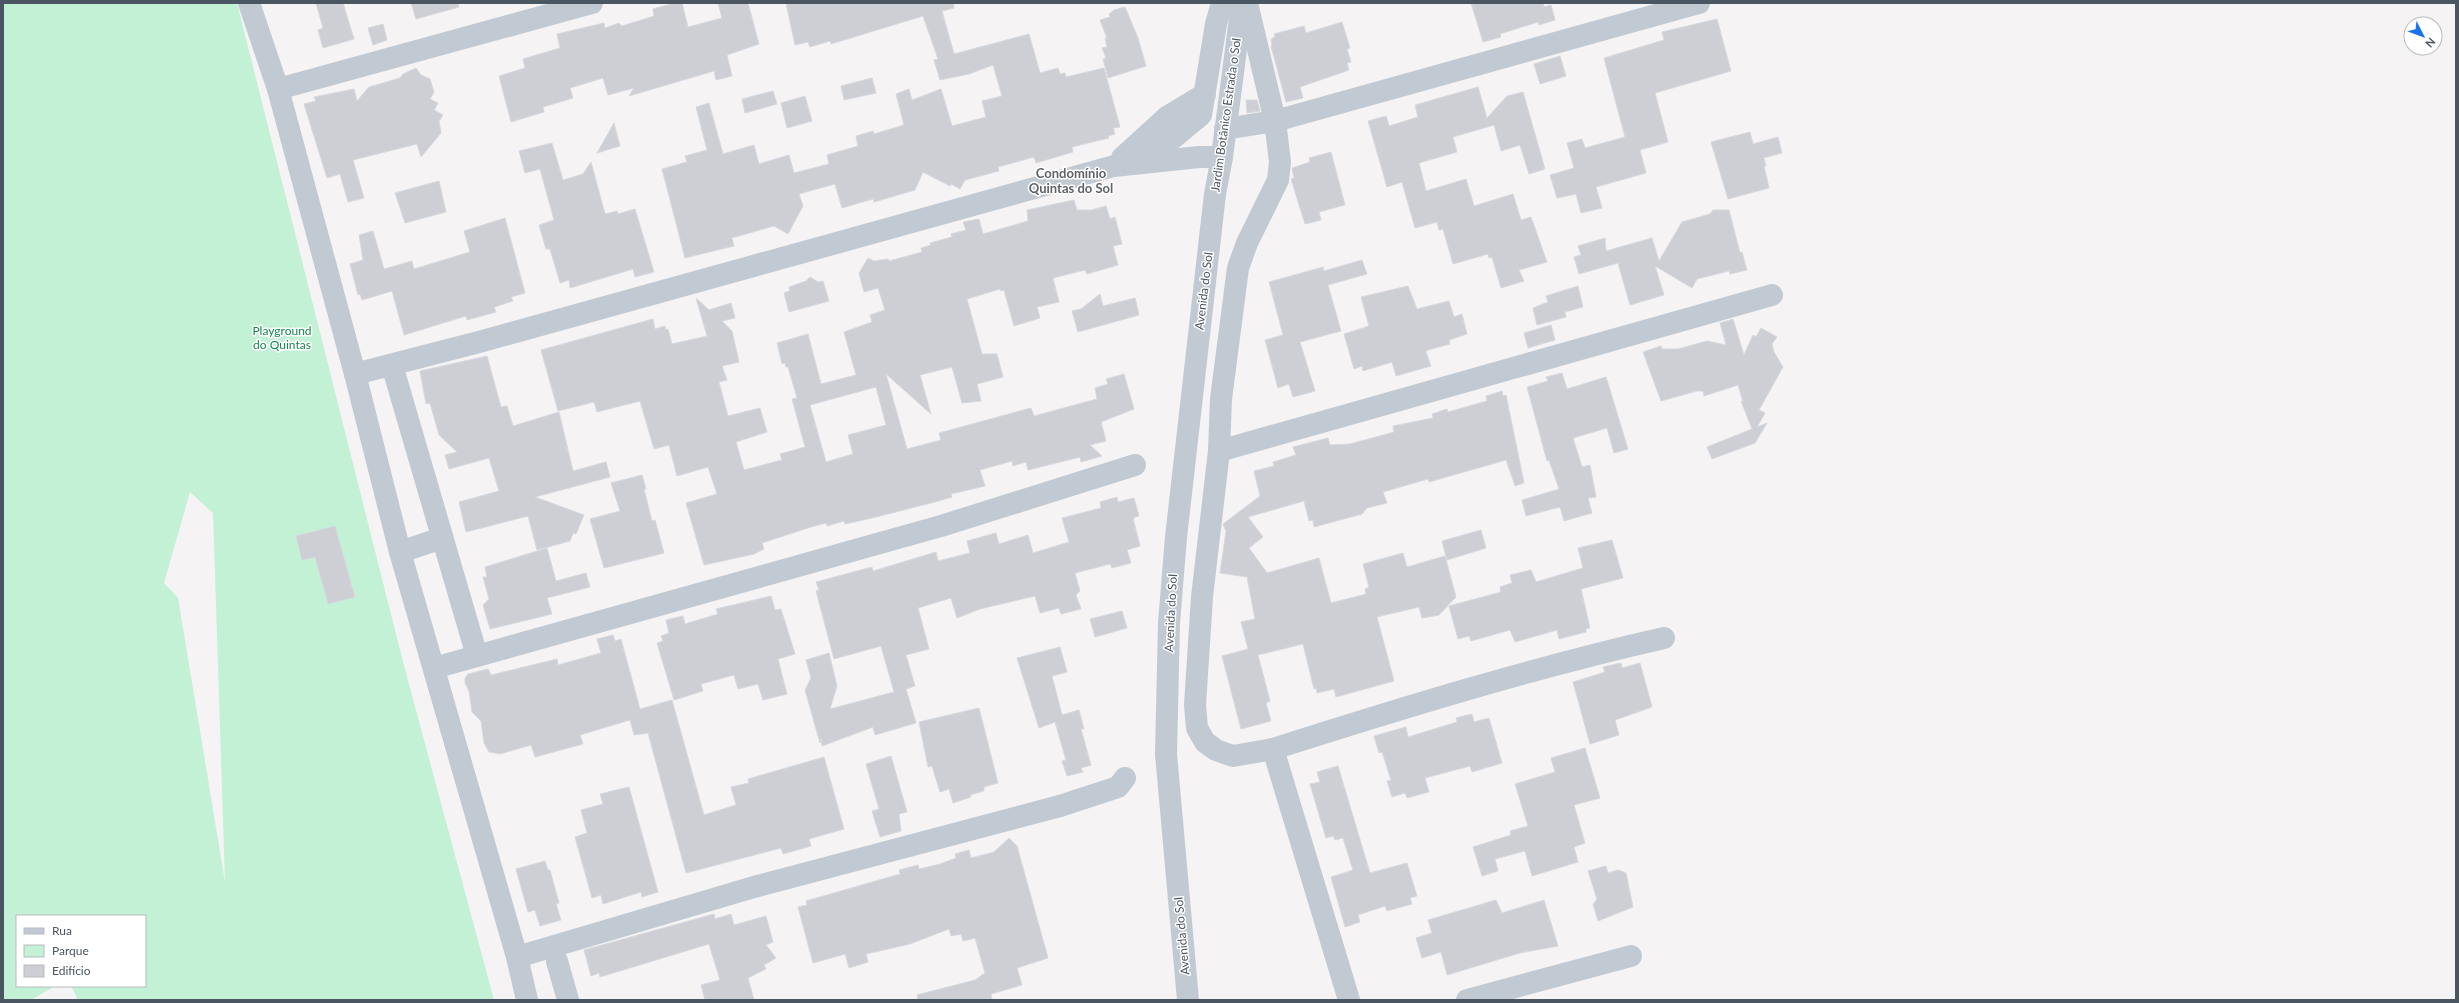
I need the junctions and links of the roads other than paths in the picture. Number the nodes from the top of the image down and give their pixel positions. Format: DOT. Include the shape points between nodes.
graph roads {
  1 [pos="249,3"];
  2 [pos="592,3"];
  3 [pos="1222,3"];
  4 [pos="1242,3"];
  5 [pos="1247,3"];
  6 [pos="1700,3"];
  7 [pos="278,89"];
  8 [pos="1203,104"];
  9 [pos="1275,121"];
  10 [pos="1225,129"];
  11 [pos="1199,157"];
  12 [pos="1222,157"];
  13 [pos="1115,165"];
  14 [pos="1212,227"];
  15 [pos="1772,295"];
  16 [pos="392,365"];
  17 [pos="355,374"];
  18 [pos="1219,451"];
  19 [pos="1135,465"];
  20 [pos="442,538"];
  21 [pos="400,552"];
  22 [pos="1664,638"];
  23 [pos="477,656"];
  24 [pos="434,668"];
  25 [pos="1273,749"];
  26 [pos="1125,778"];
  27 [pos="1631,956"];
  28 [pos="517,957"];
  29 [pos="557,961"];
  30 [pos="527,1000"];
  31 [pos="568,1000"];
  32 [pos="1188,1000"];
  33 [pos="1349,1000"];
  34 [pos="1467,1000"];
  1 -- 7 [label="street"];
  2 -- 7 [label="street"];
  3 -- 8 [label="street" via="1216,24"];
  4 -- 10 [label="street, Jardim Botânico Estrada o Sol"];
  5 -- 9 [label="street"];
  6 -- 9 [label="street"];
  7 -- 17 [label="street"];
  8 -- 11 [label="street"];
  8 -- 13 [label="street" via="1167,117"];
  9 -- 10 [label="street"];
  9 -- 18 [label="street" via="1280,162 1278,180 1246,243 1238,268 1221,399"];
  10 -- 12 [label="street, Jardim Botânico Estrada o Sol"];
  11 -- 12 [label="street"];
  11 -- 13 [label="street"];
  12 -- 14 [label="street, Jardim Botânico Estrada o Sol"];
  13 -- 16 [label="street"];
  14 -- 32 [label="street, Avenida do Sol" via="1176,538 1169,639 1166,754"];
  15 -- 18 [label="street"];
  16 -- 17 [label="street"];
  16 -- 20 [label="street"];
  17 -- 21 [label="street"];
  18 -- 25 [label="street" via="1196,668 1197,728 1205,742 1216,750 1233,756"];
  19 -- 23 [label="street" via="934,528"];
  20 -- 21 [label="street"];
  20 -- 23 [label="street"];
  21 -- 24 [label="street"];
  22 -- 25 [label="street" via="1580,657 1456,691"];
  23 -- 24 [label="street"];
  24 -- 28 [label="street"];
  25 -- 33 [label="street"];
  26 -- 28 [label="street" via="1118,787 1060,806 754,887"];
  27 -- 34 [label="street"];
  28 -- 30 [label="street"];
  29 -- 31 [label="street"];
}
